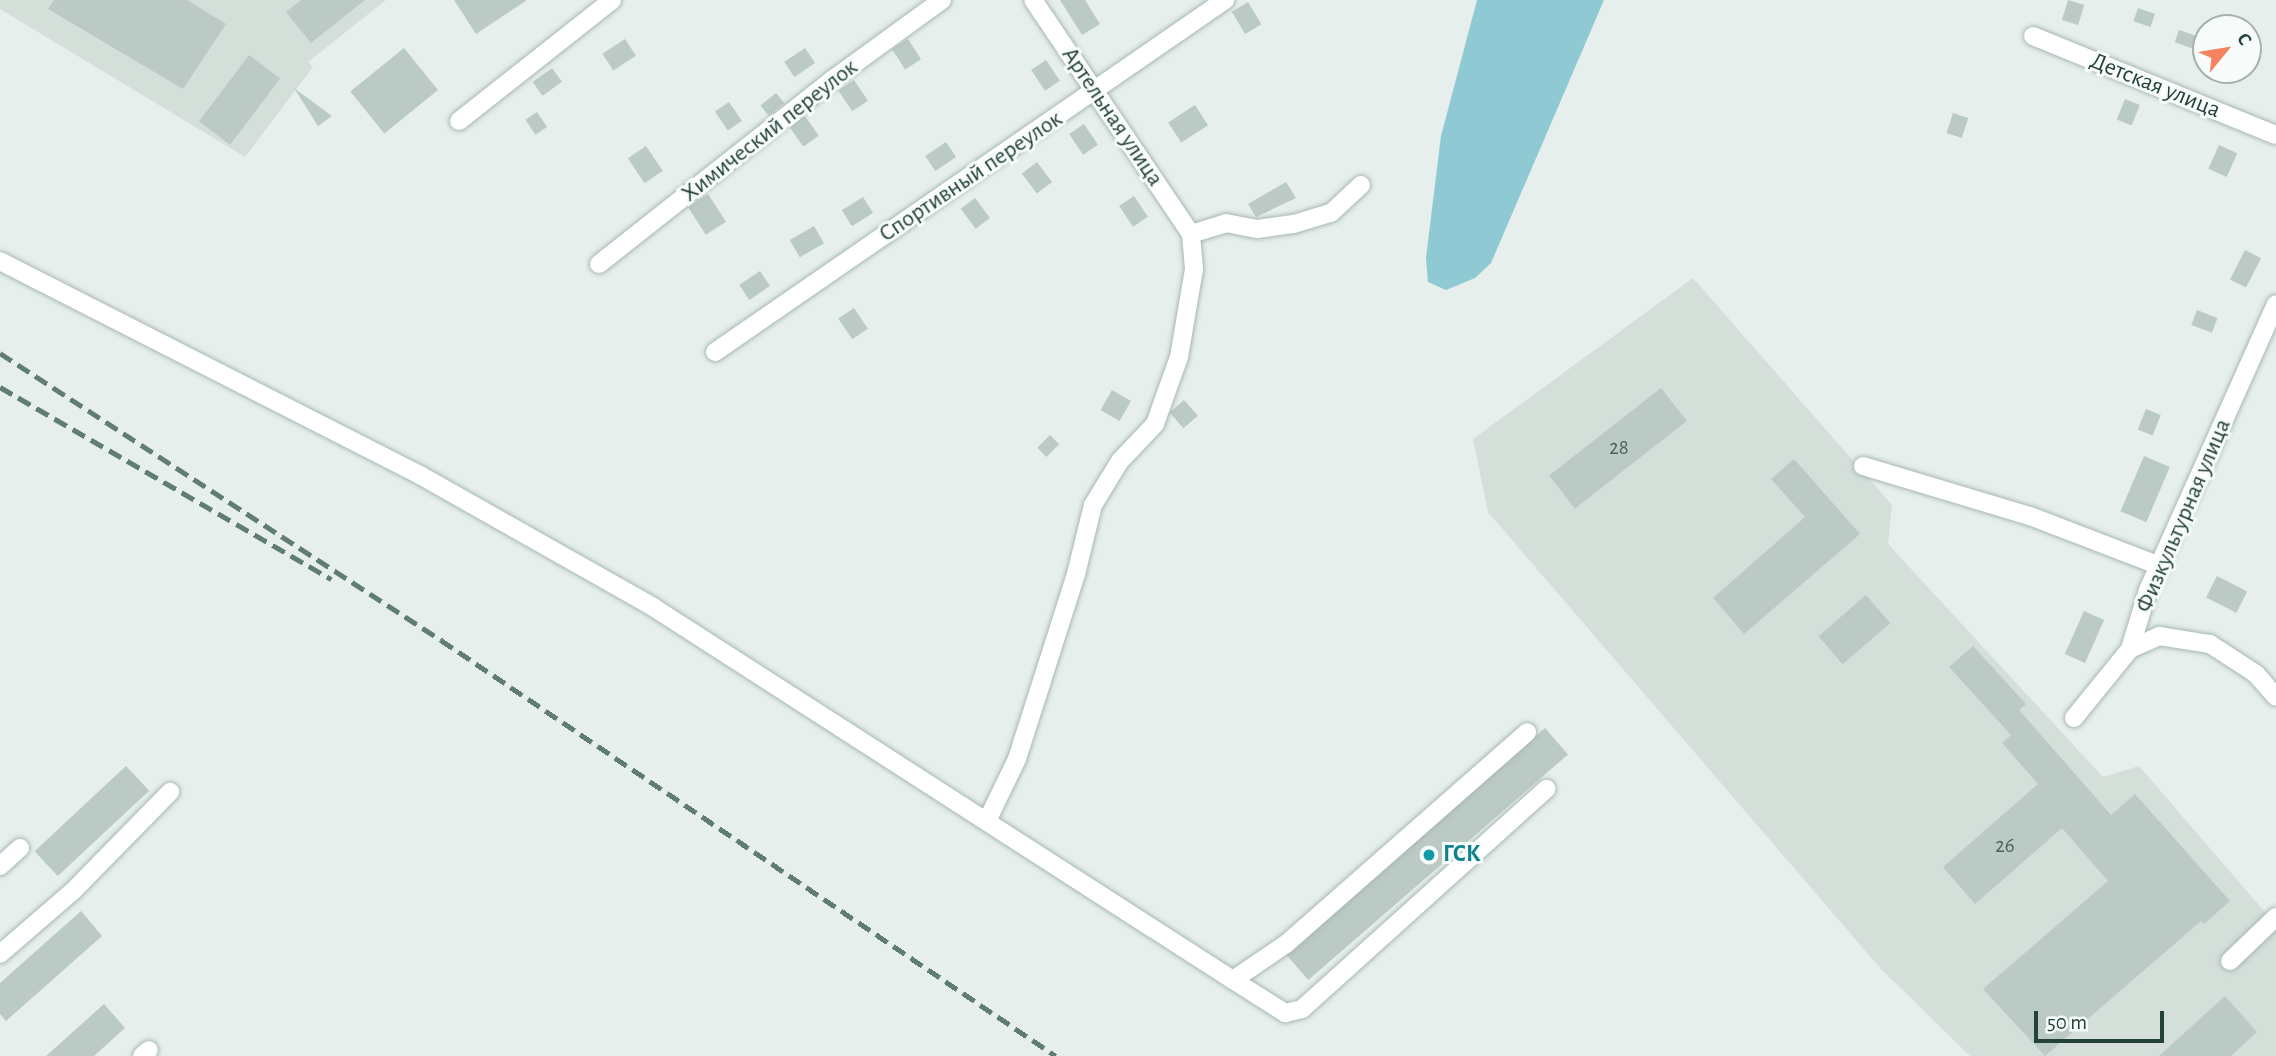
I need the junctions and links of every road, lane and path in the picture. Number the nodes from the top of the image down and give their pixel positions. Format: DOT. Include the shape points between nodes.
graph roads {
  1 [pos="612,0"];
  2 [pos="942,0"];
  3 [pos="1033,0"];
  4 [pos="1225,0"];
  5 [pos="2033,36"];
  6 [pos="1094,92"];
  7 [pos="459,121"];
  8 [pos="2276,135"];
  9 [pos="1361,185"];
  10 [pos="1191,234"];
  11 [pos="0,261"];
  12 [pos="600,264"];
  13 [pos="2276,304"];
  14 [pos="715,352"];
  15 [pos="1863,466"];
  16 [pos="2160,566"];
  17 [pos="2130,649"];
  18 [pos="2276,697"];
  19 [pos="2074,718"];
  20 [pos="1527,732"];
  21 [pos="1546,789"];
  22 [pos="170,792"];
  23 [pos="987,821"];
  24 [pos="20,848"];
  25 [pos="0,866"];
  26 [pos="2276,917"];
  27 [pos="0,954"];
  28 [pos="2230,961"];
  29 [pos="1233,981"];
  1 -- 7 [label="street"];
  2 -- 12 [label="street, Химический переулок" via="832,80"];
  3 -- 6 [label="street, Артельная улица"];
  4 -- 6 [label="street, Спортивный переулок"];
  5 -- 8 [label="street, Детская улица"];
  6 -- 10 [label="street, Артельная улица"];
  6 -- 14 [label="street, Спортивный переулок"];
  9 -- 10 [label="street" via="1331,213 1294,224 1257,229 1226,223"];
  10 -- 23 [label="street" via="1193,280 1179,357 1155,424 1120,461 1093,505 1017,759"];
  11 -- 23 [label="street" via="420,475 642,600"];
  13 -- 16 [label="street, Физкультурная улица"];
  15 -- 16 [label="street" via="2030,516"];
  16 -- 17 [label="street, Физкультурная улица"];
  17 -- 18 [label="street" via="2159,636 2210,644 2256,674"];
  17 -- 19 [label="street, Физкультурная улица"];
  20 -- 29 [label="street" via="1286,944"];
  21 -- 29 [label="street" via="1302,1009 1285,1013"];
  22 -- 27 [label="street" via="73,891"];
  23 -- 29 [label="street"];
  24 -- 25 [label="street"];
  26 -- 28 [label="street"];
}
